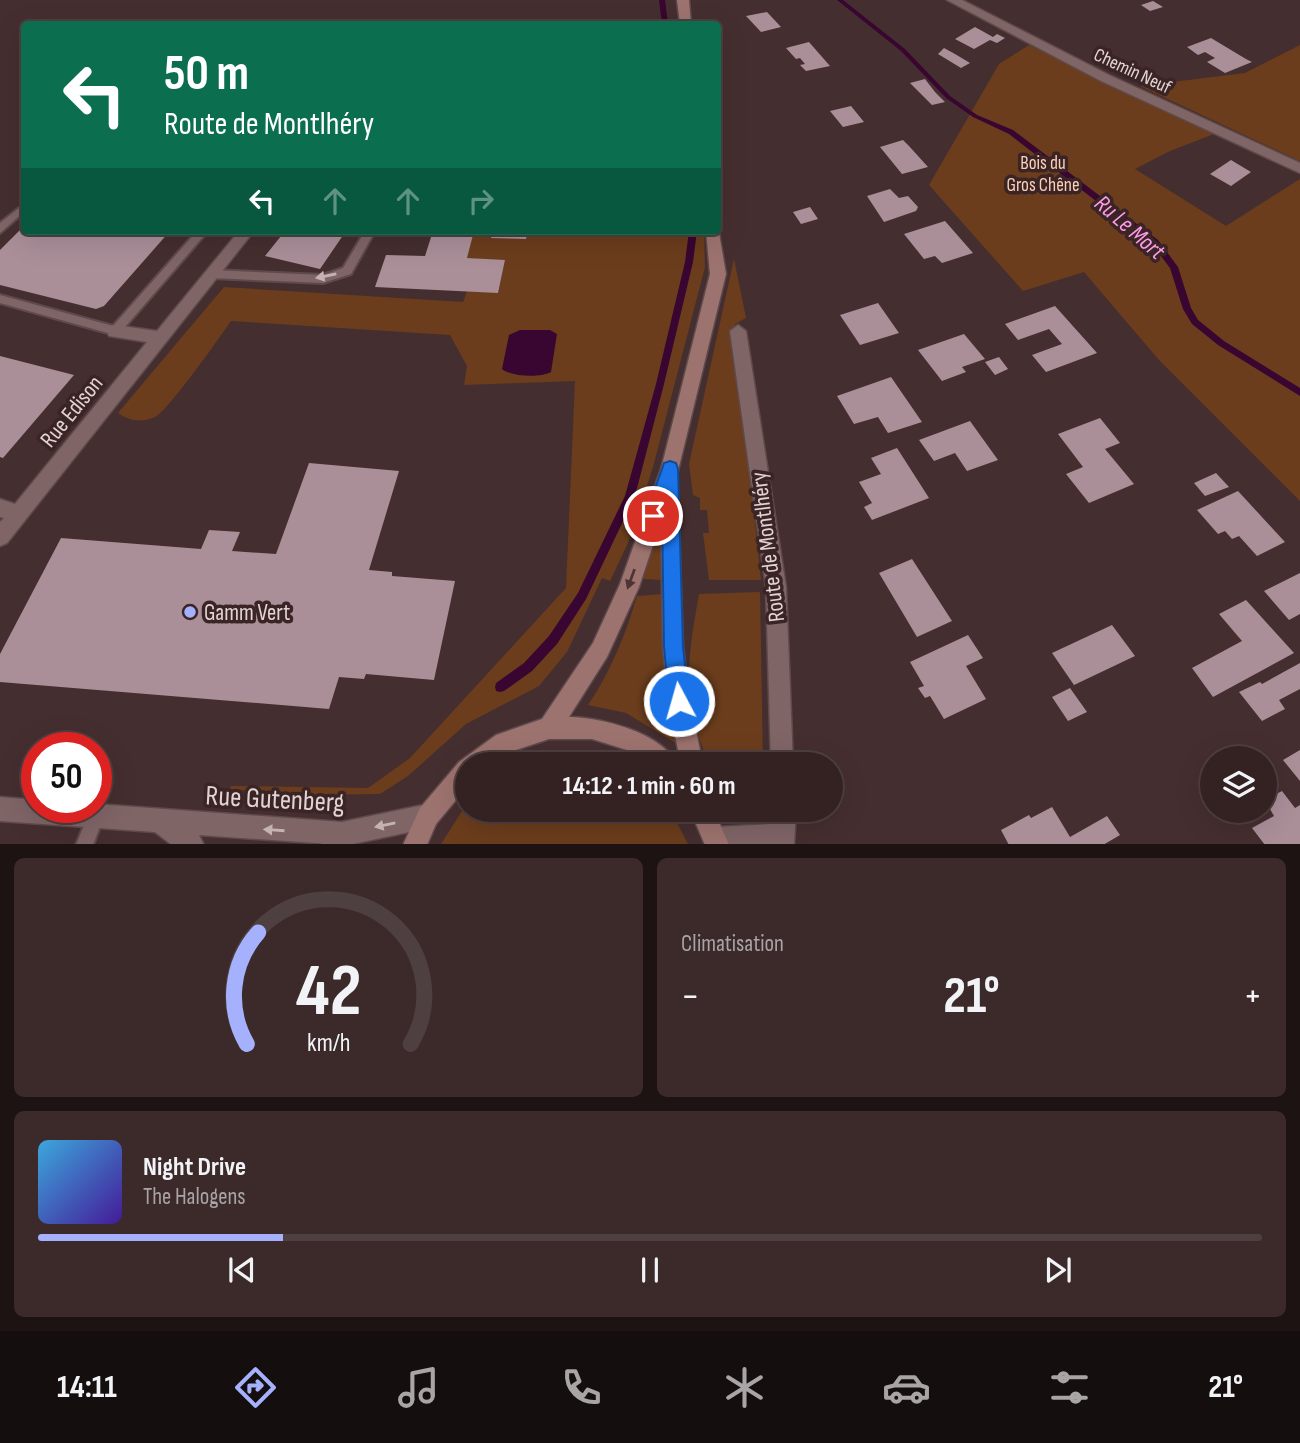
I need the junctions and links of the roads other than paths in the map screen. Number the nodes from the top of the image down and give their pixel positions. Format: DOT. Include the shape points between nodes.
graph roads {
  1 [pos="683,0"];
  2 [pos="953,0"];
  3 [pos="686,21"];
  4 [pos="1300,168"];
  5 [pos="21,210"];
  6 [pos="0,229"];
  7 [pos="199,235"];
  8 [pos="244,235"];
  9 [pos="368,235"];
  10 [pos="713,235"];
  11 [pos="212,274"];
  12 [pos="0,299"];
  13 [pos="115,331"];
  14 [pos="738,331"];
  15 [pos="160,338"];
  16 [pos="670,469"];
  17 [pos="9,510"];
  18 [pos="0,537"];
  19 [pos="549,728"];
  20 [pos="492,752"];
  21 [pos="648,752"];
  22 [pos="689,752"];
  23 [pos="782,752"];
  24 [pos="455,784"];
  25 [pos="0,809"];
  26 [pos="21,811"];
  27 [pos="428,816"];
  28 [pos="112,817"];
  29 [pos="160,821"];
  30 [pos="708,822"];
  31 [pos="783,822"];
  32 [pos="93,823"];
  33 [pos="337,839"];
  34 [pos="782,840"];
  35 [pos="717,842"];
  36 [pos="84,844"];
  37 [pos="191,844"];
  38 [pos="415,844"];
  1 -- 3 [label="main road"];
  2 -- 4 [label="street, Chemin Neuf" via="1105,78"];
  5 -- 6 [label="lane"];
  7 -- 13 [label="lane"];
  8 -- 11 [label="street, Rue Edison"];
  9 -- 11 [label="lane, one-way" via="348,271 323,279"];
  10 -- 16 [label="main road" via="718,274"];
  11 -- 15 [label="street, Rue Edison"];
  12 -- 13 [label="lane"];
  13 -- 15 [label="street"];
  14 -- 23 [label="street, Route de Montlhéry" via="776,587"];
  15 -- 17 [label="street, Rue Edison"];
  16 -- 19 [label="main road, one-way" via="629,587 600,650"];
  16 -- 22 [label="main road" via="673,647"];
  17 -- 18 [label="street"];
  19 -- 20 [label="main road" via="504,743"];
  19 -- 21 [label="main road" via="592,728 633,741"];
  24 -- 27 [label="main road"];
  25 -- 26 [label="street, Rue Gutenberg"];
  27 -- 33 [label="street, Rue Gutenberg, one-way"];
  27 -- 38 [label="main road"];
  28 -- 29 [label="street, Rue Gutenberg"];
  33 -- 29 [label="street, Rue Gutenberg, one-way"];
  29 -- 37 [label="street, Rue Gutenberg"];
  30 -- 35 [label="main road"];
  31 -- 34 [label="street"];
  32 -- 36 [label="lane"];
  34 -- 35 [label="street"];
}
